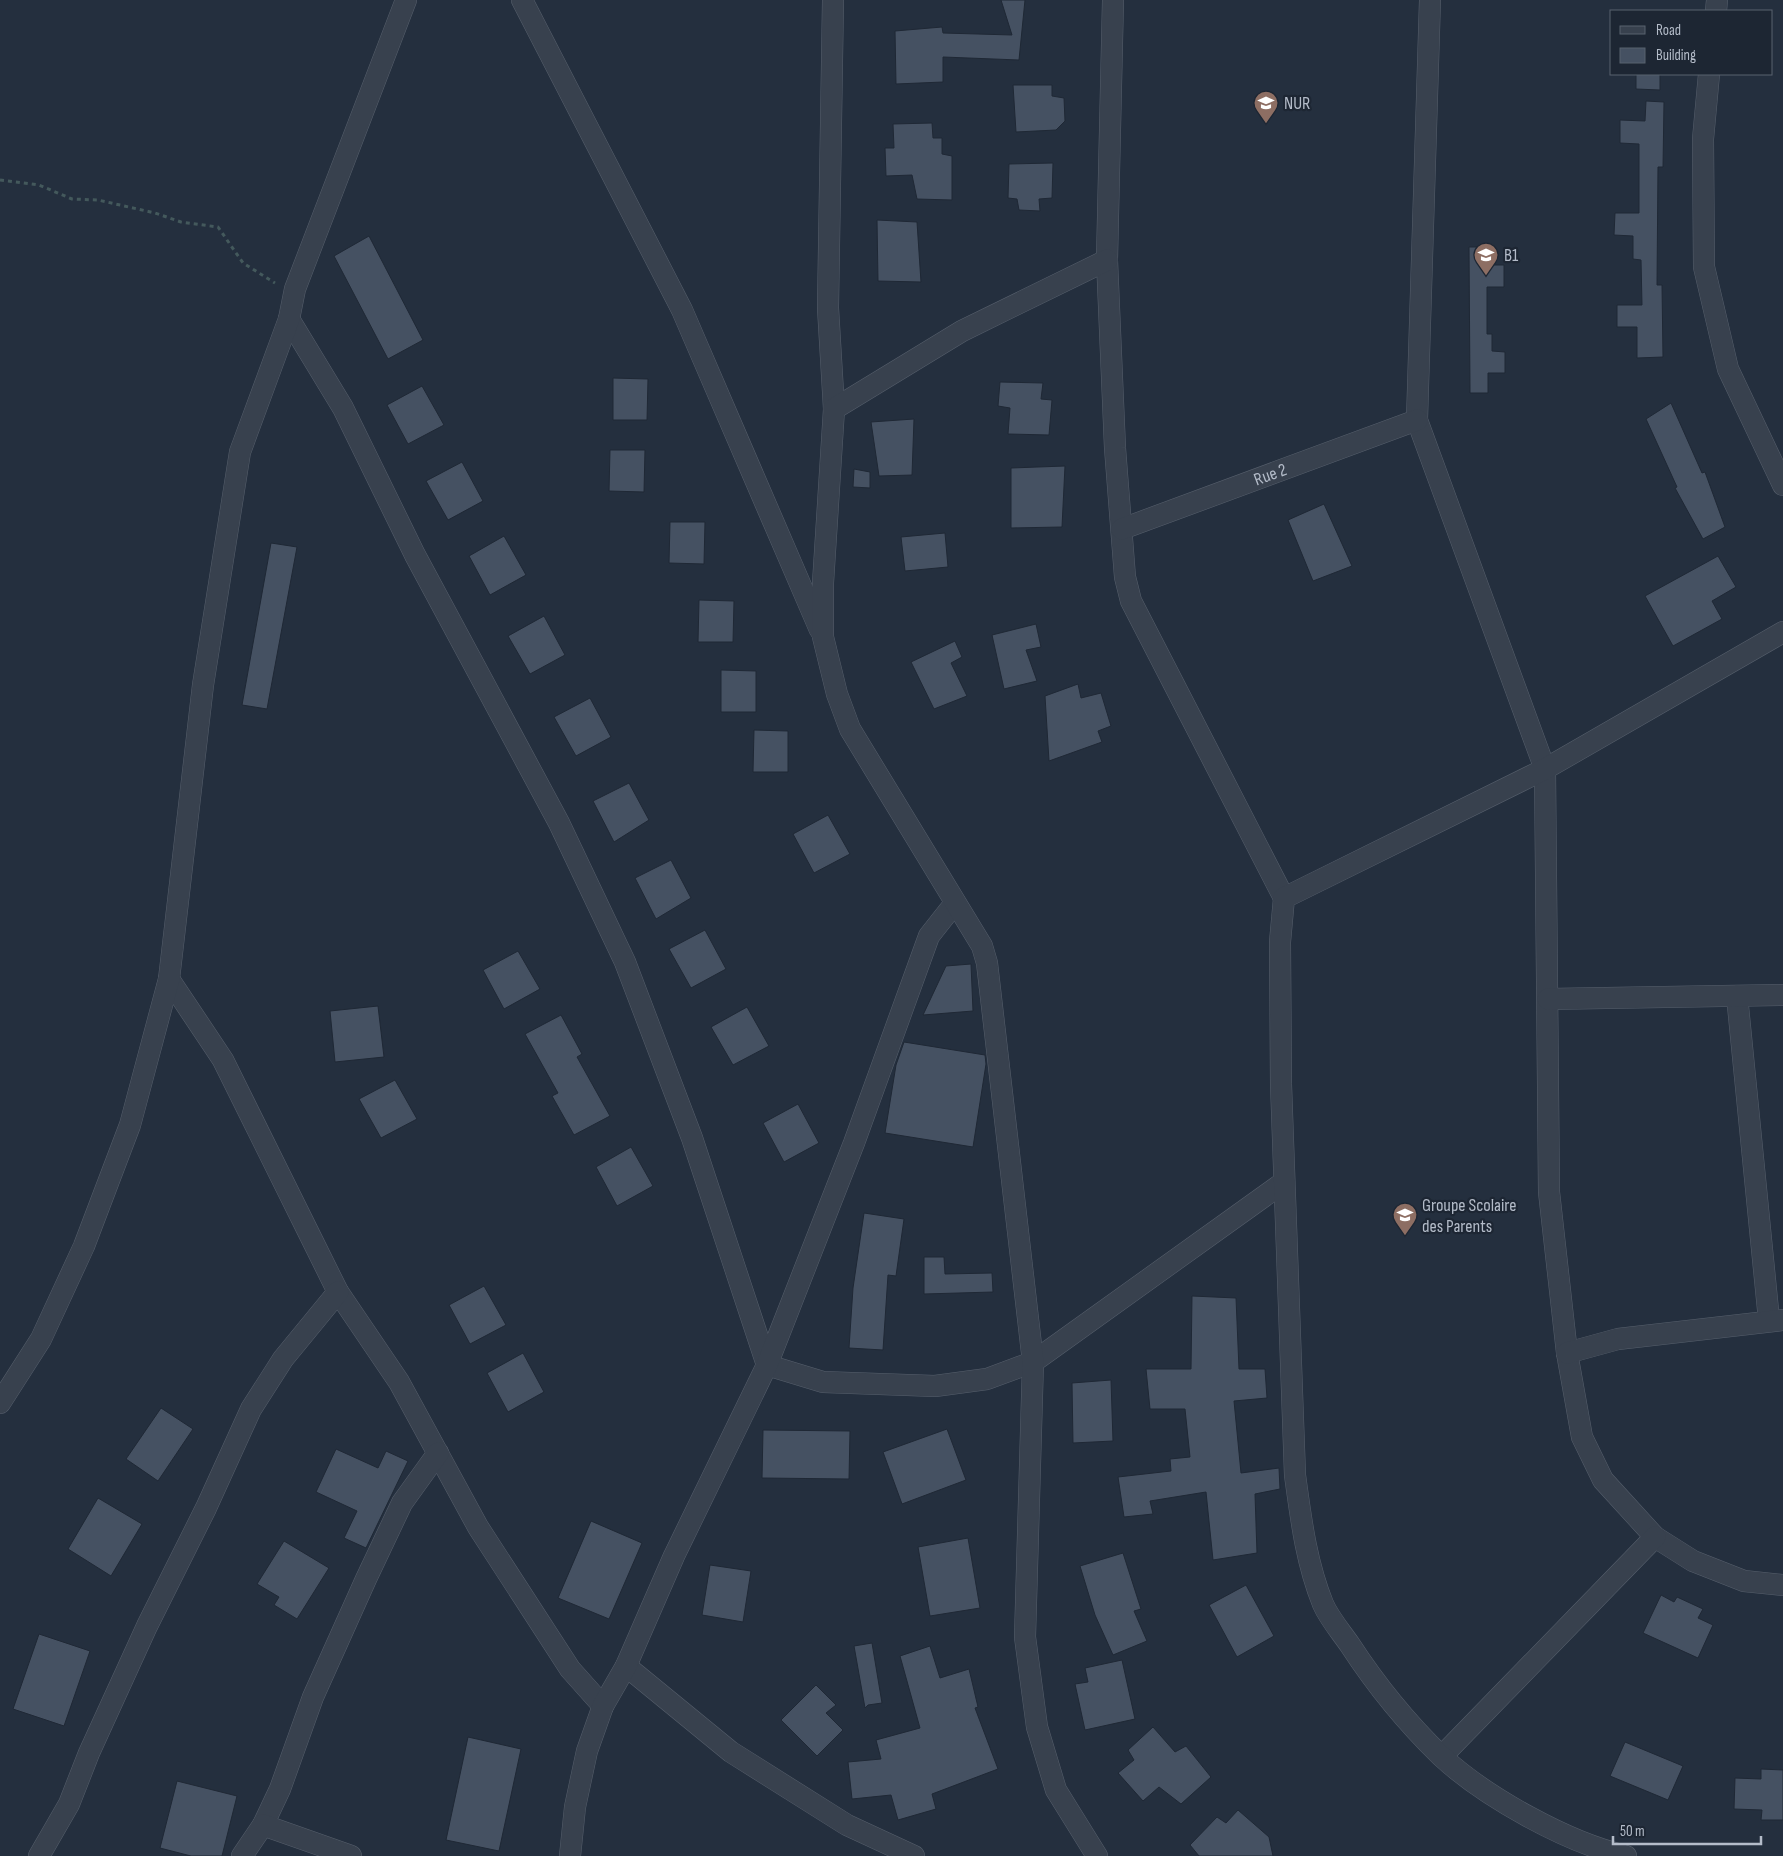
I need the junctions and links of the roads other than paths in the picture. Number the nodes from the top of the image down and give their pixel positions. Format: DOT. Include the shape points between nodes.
graph roads {
  1 [pos="406,0"];
  2 [pos="522,0"];
  3 [pos="833,0"];
  4 [pos="1113,0"];
  5 [pos="1430,0"];
  6 [pos="1709,75"];
  7 [pos="1107,260"];
  8 [pos="289,319"];
  9 [pos="834,409"];
  10 [pos="1417,420"];
  11 [pos="1783,485"];
  12 [pos="1122,529"];
  13 [pos="1783,632"];
  14 [pos="823,637"];
  15 [pos="1545,770"];
  16 [pos="1284,898"];
  17 [pos="955,903"];
  18 [pos="169,979"];
  19 [pos="1783,995"];
  20 [pos="1737,996"];
  21 [pos="1548,999"];
  22 [pos="1284,1182"];
  23 [pos="338,1292"];
  24 [pos="1776,1320"];
  25 [pos="1567,1352"];
  26 [pos="1033,1362"];
  27 [pos="766,1365"];
  28 [pos="0,1403"];
  29 [pos="438,1453"];
  30 [pos="1655,1537"];
  31 [pos="1783,1585"];
  32 [pos="626,1666"];
  33 [pos="603,1706"];
  34 [pos="1442,1756"];
  35 [pos="263,1825"];
  36 [pos="39,1856"];
  37 [pos="242,1856"];
  38 [pos="351,1856"];
  39 [pos="570,1856"];
  40 [pos="914,1856"];
  41 [pos="1097,1856"];
  42 [pos="1626,1856"];
  1 -- 8 [label="street" via="295,289"];
  2 -- 14 [label="street" via="682,310"];
  3 -- 9 [label="street" via="828,308"];
  4 -- 7 [label="street"];
  5 -- 10 [label="street"];
  6 -- 11 [label="street" via="1702,139 1704,267 1728,369"];
  7 -- 9 [label="street" via="962,331"];
  7 -- 12 [label="street"];
  8 -- 18 [label="street" via="240,452 203,685"];
  8 -- 27 [label="street" via="343,408 415,555 559,824 625,962 692,1138"];
  9 -- 14 [label="street" via="823,582"];
  10 -- 12 [label="street, Rue 2"];
  10 -- 15 [label="street"];
  12 -- 16 [label="street" via="1130,601"];
  13 -- 15 [label="street"];
  14 -- 17 [label="street" via="837,694 850,729"];
  15 -- 16 [label="street"];
  15 -- 21 [label="street"];
  16 -- 22 [label="street" via="1280,942"];
  17 -- 26 [label="street" via="982,946 987,963"];
  17 -- 27 [label="street" via="929,936 854,1143"];
  18 -- 23 [label="street" via="223,1060"];
  18 -- 28 [label="street" via="130,1125 84,1246 41,1339"];
  19 -- 20 [label="street"];
  20 -- 21 [label="street"];
  20 -- 24 [label="street"];
  21 -- 25 [label="street" via="1549,1192"];
  22 -- 26 [label="street"];
  22 -- 34 [label="street" via="1295,1475 1303,1537 1324,1605 1374,1682"];
  23 -- 29 [label="street" via="399,1382"];
  23 -- 36 [label="street" via="283,1359 251,1409 147,1626 69,1804"];
  24 -- 25 [label="street" via="1618,1339"];
  25 -- 30 [label="street" via="1582,1437 1603,1480"];
  26 -- 27 [label="street" via="987,1379 935,1386 823,1382"];
  26 -- 41 [label="street" via="1026,1646 1037,1727 1056,1790"];
  27 -- 32 [label="street" via="674,1556"];
  29 -- 33 [label="street" via="478,1527 570,1669"];
  29 -- 35 [label="street" via="402,1503 366,1579 313,1697 280,1789"];
  30 -- 31 [label="street" via="1693,1561 1744,1581"];
  30 -- 34 [label="street"];
  32 -- 33 [label="street"];
  32 -- 40 [label="street" via="731,1752 847,1825"];
  33 -- 39 [label="street" via="587,1751 575,1807"];
  34 -- 42 [label="street" via="1482,1788 1543,1823 1600,1850"];
  35 -- 37 [label="street"];
  35 -- 38 [label="street"];
}
